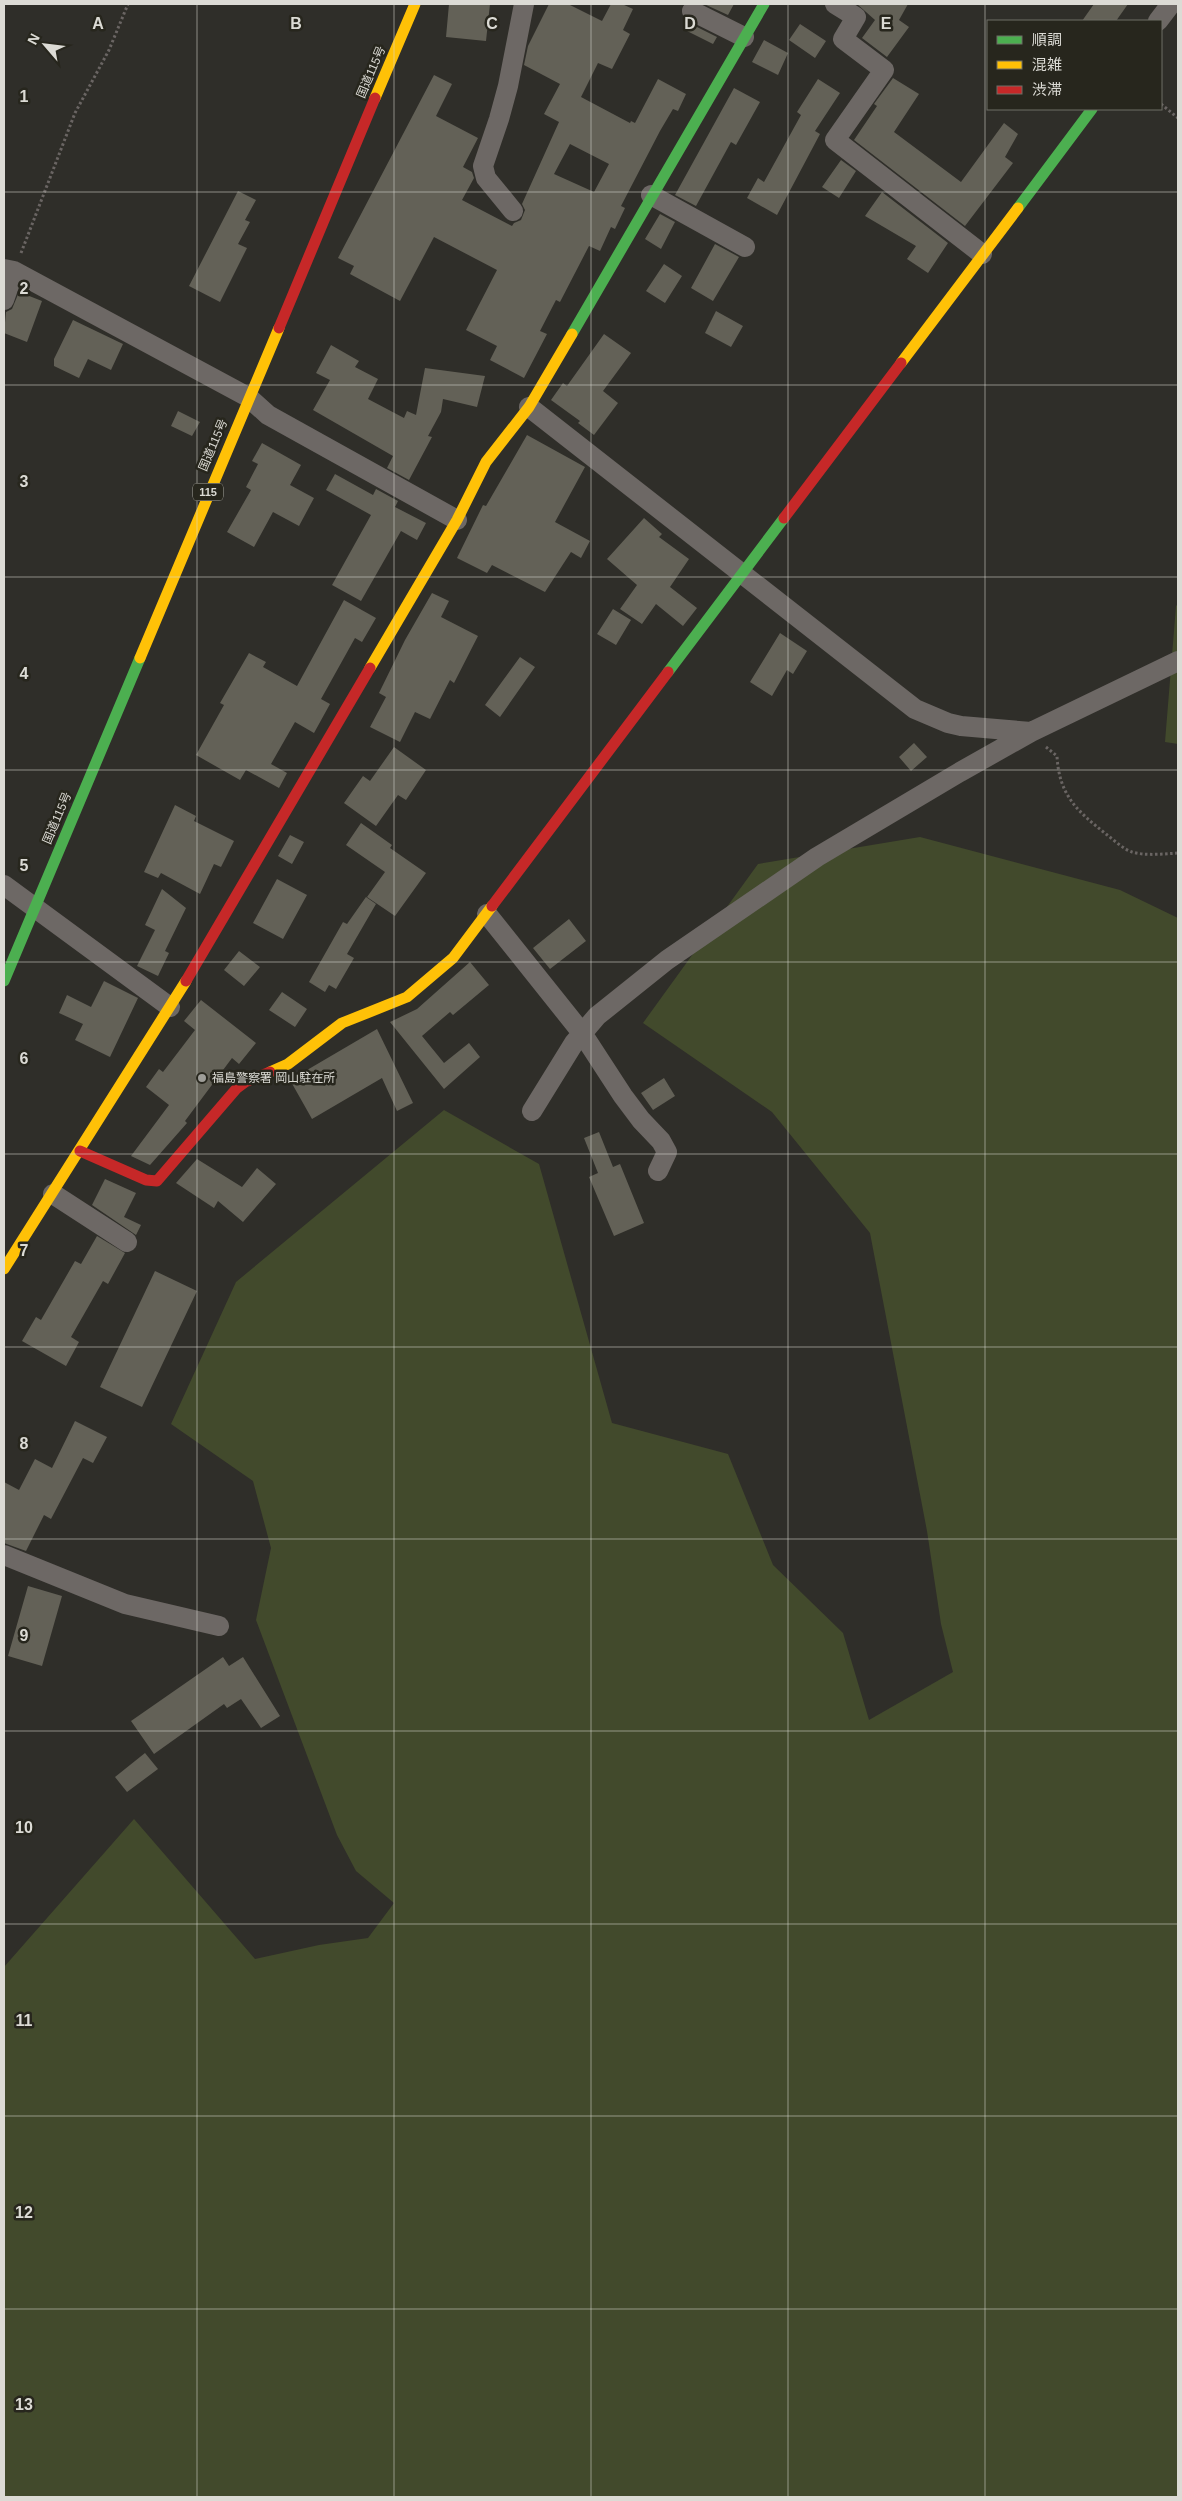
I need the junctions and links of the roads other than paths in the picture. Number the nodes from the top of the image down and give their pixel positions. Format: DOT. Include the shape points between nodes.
graph roads {
  1 [pos="416,4"];
  2 [pos="524,4"];
  3 [pos="764,4"];
  4 [pos="835,4"];
  5 [pos="1171,4"];
  6 [pos="692,11"];
  7 [pos="1159,20"];
  8 [pos="744,37"];
  9 [pos="1091,110"];
  10 [pos="651,195"];
  11 [pos="513,212"];
  12 [pos="746,247"];
  13 [pos="982,254"];
  14 [pos="9,270"];
  15 [pos="4,300"];
  16 [pos="248,397"];
  17 [pos="529,408"];
  18 [pos="457,520"];
  19 [pos="743,576"];
  20 [pos="1178,661"];
  21 [pos="1031,732"];
  22 [pos="4,885"];
  23 [pos="34,908"];
  24 [pos="487,914"];
  25 [pos="4,981"];
  26 [pos="170,1007"];
  27 [pos="582,1033"];
  28 [pos="532,1111"];
  29 [pos="80,1151"];
  30 [pos="658,1171"];
  31 [pos="53,1194"];
  32 [pos="127,1242"];
  33 [pos="4,1269"];
  34 [pos="4,1555"];
  35 [pos="219,1626"];
  1 -- 16 [label="main road, 国道115号 / 115"];
  2 -- 11 [label="street" via="506,94 482,166 486,178"];
  3 -- 8 [label="main road"];
  4 -- 13 [label="street" via="856,17 843,39 884,70 835,140"];
  5 -- 7 [label="street"];
  6 -- 8 [label="street"];
  8 -- 10 [label="main road"];
  9 -- 13 [label="main road"];
  10 -- 12 [label="street"];
  10 -- 17 [label="main road"];
  13 -- 19 [label="main road"];
  14 -- 15 [label="street"];
  14 -- 16 [label="street"];
  16 -- 18 [label="street" via="268,415"];
  16 -- 23 [label="main road, 国道115号 / 115"];
  17 -- 18 [label="main road" via="486,462"];
  17 -- 19 [label="street"];
  18 -- 26 [label="main road"];
  19 -- 21 [label="street" via="915,709 961,726"];
  19 -- 24 [label="main road"];
  20 -- 21 [label="street"];
  21 -- 27 [label="street" via="817,857 667,960 597,1016"];
  22 -- 23 [label="street"];
  23 -- 25 [label="main road, 国道115号 / 115"];
  23 -- 26 [label="street"];
  24 -- 27 [label="street"];
  24 -- 29 [label="main road" via="453,958 408,998 342,1023 288,1064 236,1088 157,1181 146,1180"];
  26 -- 29 [label="main road"];
  27 -- 28 [label="street"];
  27 -- 30 [label="street" via="623,1096 667,1152"];
  29 -- 31 [label="main road"];
  31 -- 32 [label="street"];
  31 -- 33 [label="main road"];
  34 -- 35 [label="street" via="124,1604"];
}
